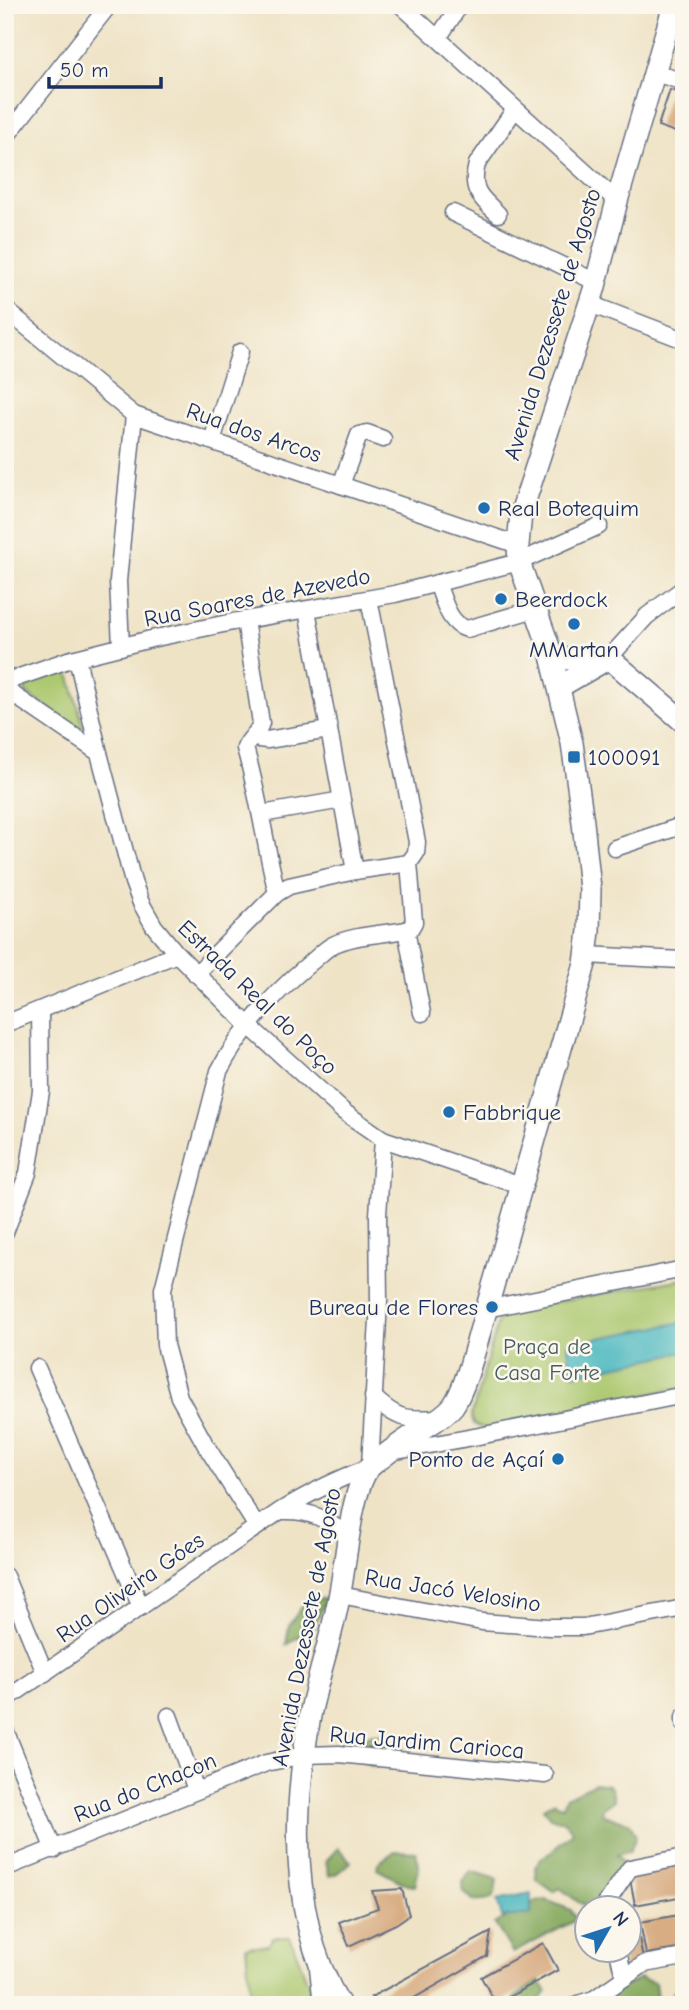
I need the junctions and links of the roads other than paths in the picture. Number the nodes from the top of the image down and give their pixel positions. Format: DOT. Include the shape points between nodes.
graph roads {
  1 [pos="109,5"];
  2 [pos="401,5"];
  3 [pos="460,5"];
  4 [pos="674,5"];
  5 [pos="438,38"];
  6 [pos="655,73"];
  7 [pos="684,82"];
  8 [pos="515,109"];
  9 [pos="5,138"];
  10 [pos="617,201"];
  11 [pos="453,213"];
  12 [pos="498,214"];
  13 [pos="596,282"];
  14 [pos="590,304"];
  15 [pos="5,309"];
  16 [pos="684,340"];
  17 [pos="240,352"];
  18 [pos="134,415"];
  19 [pos="383,439"];
  20 [pos="212,441"];
  21 [pos="341,485"];
  22 [pos="598,526"];
  23 [pos="519,553"];
  24 [pos="437,583"];
  25 [pos="684,588"];
  26 [pos="369,599"];
  27 [pos="535,609"];
  28 [pos="307,610"];
  29 [pos="245,620"];
  30 [pos="121,647"];
  31 [pos="76,658"];
  32 [pos="609,658"];
  33 [pos="552,659"];
  34 [pos="5,682"];
  35 [pos="559,687"];
  36 [pos="5,689"];
  37 [pos="684,722"];
  38 [pos="329,730"];
  39 [pos="254,736"];
  40 [pos="99,753"];
  41 [pos="342,800"];
  42 [pos="262,814"];
  43 [pos="684,825"];
  44 [pos="615,848"];
  45 [pos="409,863"];
  46 [pos="355,871"];
  47 [pos="277,893"];
  48 [pos="406,930"];
  49 [pos="177,954"];
  50 [pos="586,955"];
  51 [pos="681,960"];
  52 [pos="196,974"];
  53 [pos="40,1011"];
  54 [pos="422,1013"];
  55 [pos="5,1024"];
  56 [pos="248,1025"];
  57 [pos="383,1139"];
  58 [pos="521,1186"];
  59 [pos="5,1231"];
  60 [pos="684,1269"];
  61 [pos="486,1309"];
  62 [pos="37,1368"];
  63 [pos="684,1395"];
  64 [pos="373,1397"];
  65 [pos="440,1417"];
  66 [pos="389,1452"];
  67 [pos="369,1467"];
  68 [pos="280,1511"];
  69 [pos="257,1527"];
  70 [pos="349,1537"];
  71 [pos="5,1576"];
  72 [pos="340,1595"];
  73 [pos="141,1607"];
  74 [pos="684,1608"];
  75 [pos="45,1673"];
  76 [pos="5,1700"];
  77 [pos="169,1716"];
  78 [pos="684,1717"];
  79 [pos="684,1723"];
  80 [pos="5,1730"];
  81 [pos="304,1755"];
  82 [pos="545,1774"];
  83 [pos="196,1790"];
  84 [pos="54,1850"];
  85 [pos="684,1857"];
  86 [pos="5,1868"];
  87 [pos="612,1895"];
  88 [pos="315,1948"];
  89 [pos="684,1957"];
  90 [pos="621,1965"];
  91 [pos="624,1978"];
  92 [pos="5,1996"];
  93 [pos="9,2005"];
  94 [pos="322,2005"];
  95 [pos="340,2005"];
  96 [pos="575,2005"];
  1 -- 9 [label="street"];
  2 -- 5 [label="street"];
  3 -- 5 [label="street"];
  4 -- 6 [label="main road, Avenida Dezessete de Agosto"];
  5 -- 8 [label="street"];
  6 -- 7 [label="street"];
  6 -- 10 [label="main road, Avenida Dezessete de Agosto"];
  8 -- 10 [label="street"];
  8 -- 12 [label="street" via="474,174 477,193"];
  10 -- 13 [label="main road, Avenida Dezessete de Agosto"];
  11 -- 13 [label="street"];
  13 -- 14 [label="main road, Avenida Dezessete de Agosto"];
  14 -- 16 [label="street"];
  14 -- 23 [label="main road, Avenida Dezessete de Agosto" via="521,513"];
  15 -- 18 [label="street, Rua dos Arcos"];
  17 -- 20 [label="street"];
  18 -- 20 [label="street, Rua dos Arcos"];
  18 -- 30 [label="street" via="118,581"];
  19 -- 21 [label="street" via="359,435"];
  20 -- 21 [label="street, Rua dos Arcos"];
  21 -- 23 [label="street, Rua dos Arcos"];
  22 -- 23 [label="street, Rua Soares de Azevedo"];
  23 -- 24 [label="street, Rua Soares de Azevedo"];
  23 -- 27 [label="main road, Avenida Dezessete de Agosto"];
  24 -- 26 [label="street, Rua Soares de Azevedo"];
  24 -- 27 [label="street" via="459,627 467,629"];
  25 -- 32 [label="street" via="647,617"];
  26 -- 28 [label="street, Rua Soares de Azevedo"];
  26 -- 45 [label="street" via="417,842"];
  27 -- 33 [label="main road, Avenida Dezessete de Agosto"];
  28 -- 29 [label="street, Rua Soares de Azevedo"];
  28 -- 38 [label="street"];
  29 -- 30 [label="street, Rua Soares de Azevedo"];
  29 -- 39 [label="street" via="261,723"];
  30 -- 31 [label="street, Rua Soares de Azevedo"];
  31 -- 34 [label="street, Rua Soares de Azevedo"];
  31 -- 40 [label="street, Estrada Real do Poço"];
  32 -- 33 [label="main road"];
  32 -- 35 [label="main road"];
  32 -- 37 [label="main road"];
  33 -- 35 [label="main road, Avenida Dezessete de Agosto"];
  35 -- 50 [label="main road, Avenida Dezessete de Agosto" via="572,743 590,890"];
  36 -- 40 [label="street"];
  38 -- 39 [label="street" via="267,740"];
  38 -- 41 [label="street"];
  39 -- 42 [label="street" via="245,748"];
  40 -- 49 [label="street, Estrada Real do Poço" via="141,903"];
  41 -- 42 [label="street"];
  41 -- 46 [label="street"];
  42 -- 47 [label="street"];
  43 -- 44 [label="street"];
  45 -- 46 [label="street"];
  45 -- 48 [label="street" via="414,919"];
  46 -- 47 [label="street"];
  47 -- 52 [label="street"];
  48 -- 54 [label="street"];
  48 -- 56 [label="street" via="332,945"];
  49 -- 52 [label="street, Estrada Real do Poço"];
  49 -- 53 [label="street"];
  50 -- 51 [label="street"];
  50 -- 58 [label="main road, Avenida Dezessete de Agosto"];
  52 -- 56 [label="street, Estrada Real do Poço"];
  53 -- 55 [label="street"];
  53 -- 59 [label="street" via="39,1105 28,1173"];
  56 -- 57 [label="street, Estrada Real do Poço" via="344,1112"];
  56 -- 69 [label="street" via="219,1071 163,1289 165,1345 179,1397"];
  57 -- 58 [label="street, Estrada Real do Poço"];
  57 -- 64 [label="street"];
  58 -- 61 [label="main road, Avenida Dezessete de Agosto"];
  60 -- 61 [label="street"];
  61 -- 65 [label="main road, Avenida Dezessete de Agosto" via="456,1400"];
  62 -- 73 [label="street"];
  63 -- 66 [label="street"];
  64 -- 65 [label="street" via="398,1417"];
  64 -- 67 [label="street"];
  65 -- 66 [label="main road, Avenida Dezessete de Agosto"];
  66 -- 67 [label="main road, Avenida Dezessete de Agosto"];
  67 -- 68 [label="street, Rua Oliveira Góes"];
  67 -- 70 [label="main road, Avenida Dezessete de Agosto"];
  68 -- 69 [label="street, Rua Oliveira Góes"];
  68 -- 70 [label="street" via="314,1514"];
  69 -- 73 [label="street, Rua Oliveira Góes"];
  70 -- 72 [label="main road, Avenida Dezessete de Agosto"];
  71 -- 75 [label="street"];
  72 -- 74 [label="street, Rua Jacó Velosino" via="538,1627 583,1627"];
  72 -- 81 [label="main road, Avenida Dezessete de Agosto"];
  73 -- 75 [label="street, Rua Oliveira Góes"];
  75 -- 76 [label="street, Rua Oliveira Góes"];
  77 -- 83 [label="street"];
  78 -- 79 [label="street"];
  80 -- 84 [label="street"];
  81 -- 82 [label="street, Rua Jardim Carioca" via="339,1754"];
  81 -- 83 [label="street, Rua do Chacon" via="266,1763"];
  81 -- 88 [label="main road, Avenida Dezessete de Agosto" via="301,1881"];
  83 -- 84 [label="street, Rua do Chacon"];
  84 -- 86 [label="street, Rua do Chacon"];
  85 -- 87 [label="street" via="630,1868"];
  88 -- 94 [label="street"];
  88 -- 95 [label="main road, Avenida Dezessete de Agosto"];
  89 -- 91 [label="street" via="645,1964"];
  90 -- 91 [label="street"];
  91 -- 96 [label="street" via="594,1999"];
  92 -- 93 [label="street"];
}
